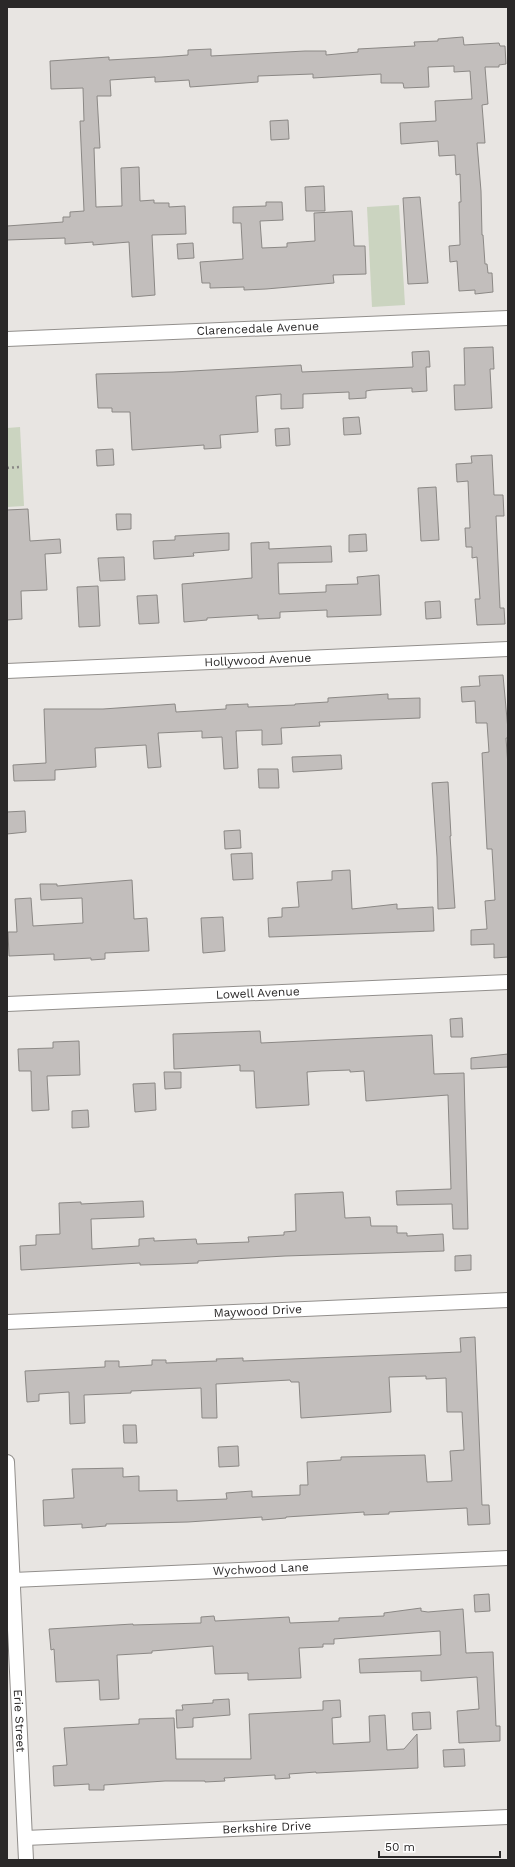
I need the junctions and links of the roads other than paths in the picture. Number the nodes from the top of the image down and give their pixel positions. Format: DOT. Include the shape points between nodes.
graph roads {
  1 [pos="508,318"];
  2 [pos="7,340"];
  3 [pos="508,649"];
  4 [pos="7,671"];
  5 [pos="508,982"];
  6 [pos="7,1004"];
  7 [pos="508,1300"];
  8 [pos="7,1322"];
  9 [pos="7,1462"];
  10 [pos="508,1558"];
  11 [pos="13,1580"];
  12 [pos="12,1676"];
  13 [pos="508,1817"];
  14 [pos="25,1838"];
  15 [pos="26,1860"];
  1 -- 2 [label="street, Clarencedale Avenue"];
  3 -- 4 [label="street, Hollywood Avenue"];
  5 -- 6 [label="street, Lowell Avenue"];
  7 -- 8 [label="street, Maywood Drive"];
  9 -- 11 [label="street, Erie Street"];
  10 -- 11 [label="street, Wychwood Lane"];
  11 -- 12 [label="street, Erie Street"];
  12 -- 14 [label="street, Erie Street"];
  13 -- 14 [label="street, Berkshire Drive"];
  14 -- 15 [label="street, Erie Street"];
}
